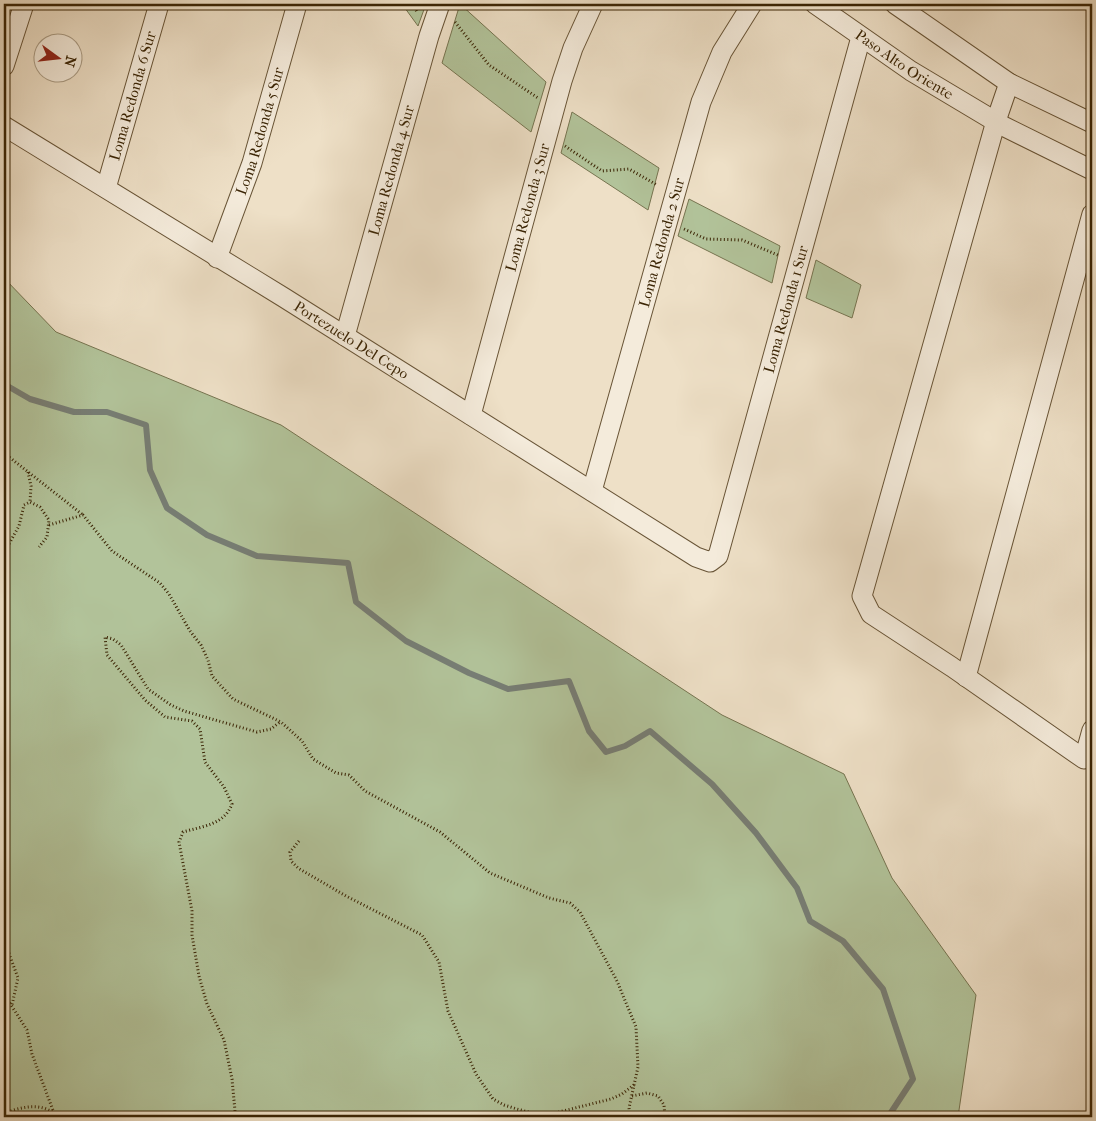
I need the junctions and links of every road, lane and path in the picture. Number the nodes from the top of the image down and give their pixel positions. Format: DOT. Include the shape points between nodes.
graph roads {
  1 [pos="24,4"];
  2 [pos="159,4"];
  3 [pos="297,4"];
  4 [pos="440,4"];
  5 [pos="593,4"];
  6 [pos="752,4"];
  7 [pos="815,4"];
  8 [pos="895,4"];
  9 [pos="453,19"];
  10 [pos="861,37"];
  11 [pos="4,66"];
  12 [pos="1009,83"];
  13 [pos="555,109"];
  14 [pos="996,122"];
  15 [pos="1092,123"];
  16 [pos="4,126"];
  17 [pos="547,135"];
  18 [pos="1092,170"];
  19 [pos="106,188"];
  20 [pos="675,195"];
  21 [pos="1092,214"];
  22 [pos="668,221"];
  23 [pos="217,258"];
  24 [pos="798,263"];
  25 [pos="345,336"];
  26 [pos="471,415"];
  27 [pos="4,453"];
  28 [pos="27,472"];
  29 [pos="592,491"];
  30 [pos="30,502"];
  31 [pos="83,515"];
  32 [pos="49,524"];
  33 [pos="39,548"];
  34 [pos="4,553"];
  35 [pos="696,557"];
  36 [pos="966,677"];
  37 [pos="281,722"];
  38 [pos="1092,730"];
  39 [pos="299,841"];
  40 [pos="4,940"];
  41 [pos="4,994"];
  42 [pos="11,1006"];
  43 [pos="635,1084"];
  44 [pos="632,1096"];
  45 [pos="4,1113"];
  46 [pos="54,1114"];
  47 [pos="58,1117"];
  48 [pos="239,1117"];
  49 [pos="630,1117"];
  50 [pos="664,1117"];
  1 -- 11 [label="street"];
  2 -- 19 [label="street, Loma Redonda 6 Sur"];
  3 -- 23 [label="street, Loma Redonda 5 Sur" via="252,163"];
  4 -- 25 [label="street, Loma Redonda 4 Sur"];
  5 -- 13 [label="street, Loma Redonda 3 Sur" via="573,48"];
  6 -- 20 [label="street, Loma Redonda 2 Sur" via="722,52 701,102"];
  7 -- 10 [label="street, Paso Alto Oriente"];
  8 -- 12 [label="street"];
  9 -- 13 [label="path" via="489,65"];
  10 -- 14 [label="street, Paso Alto Oriente"];
  10 -- 24 [label="street, Loma Redonda 1 Sur"];
  12 -- 14 [label="street"];
  12 -- 15 [label="street"];
  13 -- 17 [label="street, Loma Redonda 3 Sur"];
  14 -- 18 [label="street, Paso Alto Oriente"];
  14 -- 36 [label="street" via="862,596 870,614"];
  16 -- 19 [label="street, Portezuelo Del Cepo"];
  17 -- 20 [label="path" via="602,171 629,170"];
  17 -- 26 [label="street, Loma Redonda 3 Sur"];
  19 -- 23 [label="street, Portezuelo Del Cepo"];
  20 -- 22 [label="street, Loma Redonda 2 Sur"];
  21 -- 36 [label="street"];
  22 -- 24 [label="path" via="706,239 742,240"];
  22 -- 29 [label="street, Loma Redonda 2 Sur"];
  23 -- 25 [label="street, Portezuelo Del Cepo"];
  24 -- 35 [label="street, Loma Redonda 1 Sur" via="718,556 710,562"];
  25 -- 26 [label="street, Portezuelo Del Cepo"];
  26 -- 29 [label="street, Portezuelo Del Cepo"];
  27 -- 28 [label="path"];
  28 -- 30 [label="path" via="31,486"];
  28 -- 31 [label="path"];
  29 -- 35 [label="street, Portezuelo Del Cepo"];
  30 -- 32 [label="path" via="47,514"];
  30 -- 34 [label="path" via="24,505 19,526"];
  31 -- 32 [label="path"];
  31 -- 37 [label="path" via="112,551 160,583 169,594 201,645 212,676 233,700"];
  32 -- 33 [label="path" via="47,538"];
  36 -- 38 [label="street" via="1084,759"];
  37 -- 43 [label="path" via="291,729 313,758 336,773 349,775 365,791 440,832 490,873 549,898 570,903 580,912 617,981 636,1027 638,1067"];
  37 -- 48 [label="path" via="271,729 257,732 171,705 148,689 121,644 105,637 107,655 145,700 166,717 192,721 200,730 205,762 224,786 232,804 221,820 183,832 179,842 192,911 192,935 199,976 207,1004 224,1040 235,1111"];
  39 -- 43 [label="path" via="290,852 291,861 298,868 422,935 432,948 439,962 448,1011 476,1074 494,1099 536,1114 552,1114 611,1099"];
  40 -- 42 [label="path" via="18,978"];
  41 -- 42 [label="path"];
  42 -- 46 [label="path" via="27,1030 32,1054"];
  43 -- 44 [label="path"];
  44 -- 49 [label="path"];
  44 -- 50 [label="path" via="658,1096 664,1105"];
  45 -- 46 [label="path" via="38,1107"];
  46 -- 47 [label="path"];
}
